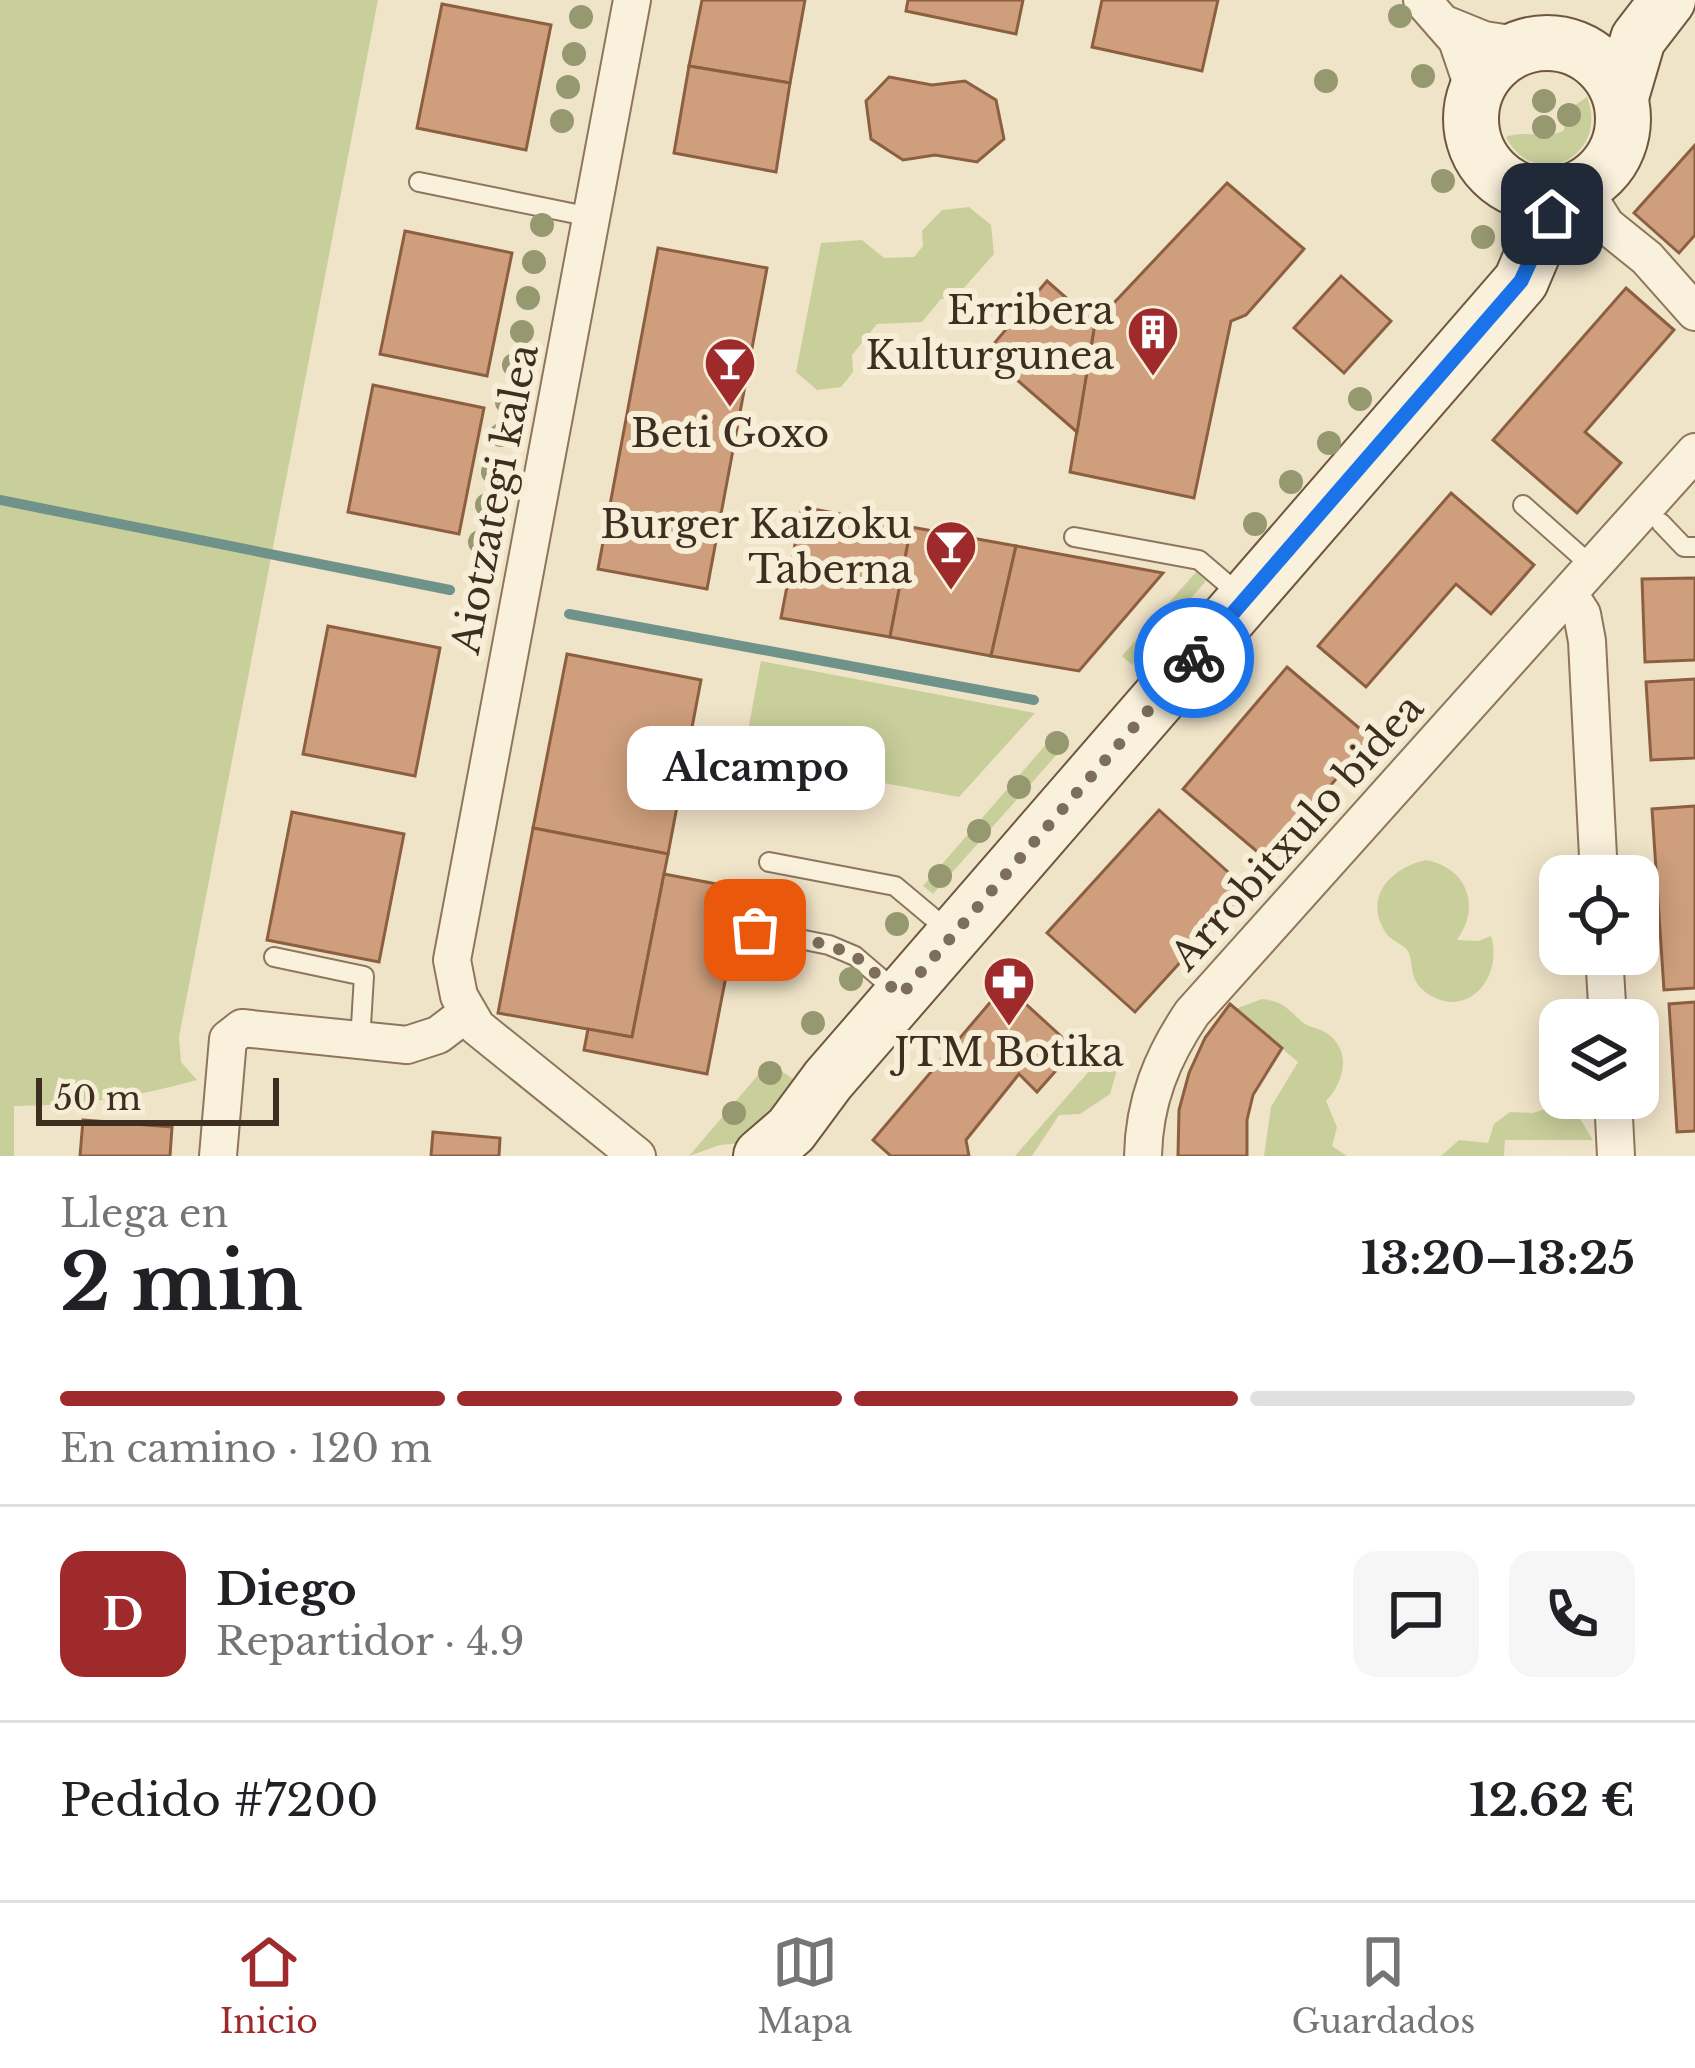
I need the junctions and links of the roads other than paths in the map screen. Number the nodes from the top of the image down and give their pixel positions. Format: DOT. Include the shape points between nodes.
graph roads {
  1 [pos="632,0"];
  2 [pos="1658,10"];
  3 [pos="1435,12"];
  4 [pos="1547,46"];
  5 [pos="1475,93"];
  6 [pos="1621,97"];
  7 [pos="419,182"];
  8 [pos="1507,185"];
  9 [pos="1574,191"];
  10 [pos="591,217"];
  11 [pos="1521,281"];
  12 [pos="1695,312"];
  13 [pos="1695,452"];
  14 [pos="1523,505"];
  15 [pos="1660,523"];
  16 [pos="1074,537"];
  17 [pos="1695,547"];
  18 [pos="1582,581"];
  19 [pos="1245,599"];
  20 [pos="1598,855"];
  21 [pos="770,862"];
  22 [pos="755,930"];
  23 [pos="953,935"];
  24 [pos="274,957"];
  25 [pos="901,995"];
  26 [pos="466,1012"];
  27 [pos="360,1042"];
  28 [pos="1614,1119"];
  29 [pos="780,1147"];
  30 [pos="218,1156"];
  31 [pos="637,1156"];
  32 [pos="1143,1156"];
  33 [pos="1616,1156"];
  1 -- 10 [label="street, Aiotzategi kalea"];
  2 -- 4 [label="main road" via="1611,38"];
  2 -- 6 [label="main road" via="1629,58"];
  3 -- 4 [label="street" via="1484,40"];
  3 -- 5 [label="street" via="1465,57"];
  4 -- 5 [label="main road" via="1494,64"];
  4 -- 6 [label="main road" via="1601,65"];
  5 -- 8 [label="main road" via="1472,134 1490,171"];
  6 -- 9 [label="main road" via="1613,159"];
  7 -- 10 [label="lane"];
  8 -- 9 [label="main road" via="1545,196"];
  8 -- 11 [label="main road" via="1525,231"];
  9 -- 11 [label="main road" via="1540,236"];
  9 -- 12 [label="street"];
  10 -- 26 [label="street, Aiotzategi kalea" via="453,941"];
  11 -- 19 [label="main road"];
  13 -- 18 [label="street, Arrobitxulo bidea"];
  14 -- 18 [label="lane"];
  15 -- 17 [label="lane" via="1684,547"];
  16 -- 19 [label="lane" via="1199,560"];
  18 -- 20 [label="street"];
  18 -- 32 [label="street, Arrobitxulo bidea" via="1192,1013 1159,1070"];
  19 -- 23 [label="main road"];
  21 -- 23 [label="lane" via="896,886"];
  22 -- 25 [label="lane" via="855,956"];
  23 -- 25 [label="main road"];
  24 -- 27 [label="lane" via="364,976"];
  25 -- 29 [label="main road"];
  26 -- 27 [label="street" via="438,1035 407,1045"];
  26 -- 31 [label="street"];
  27 -- 30 [label="street" via="242,1028 228,1039"];
  28 -- 33 [label="street"];
}
